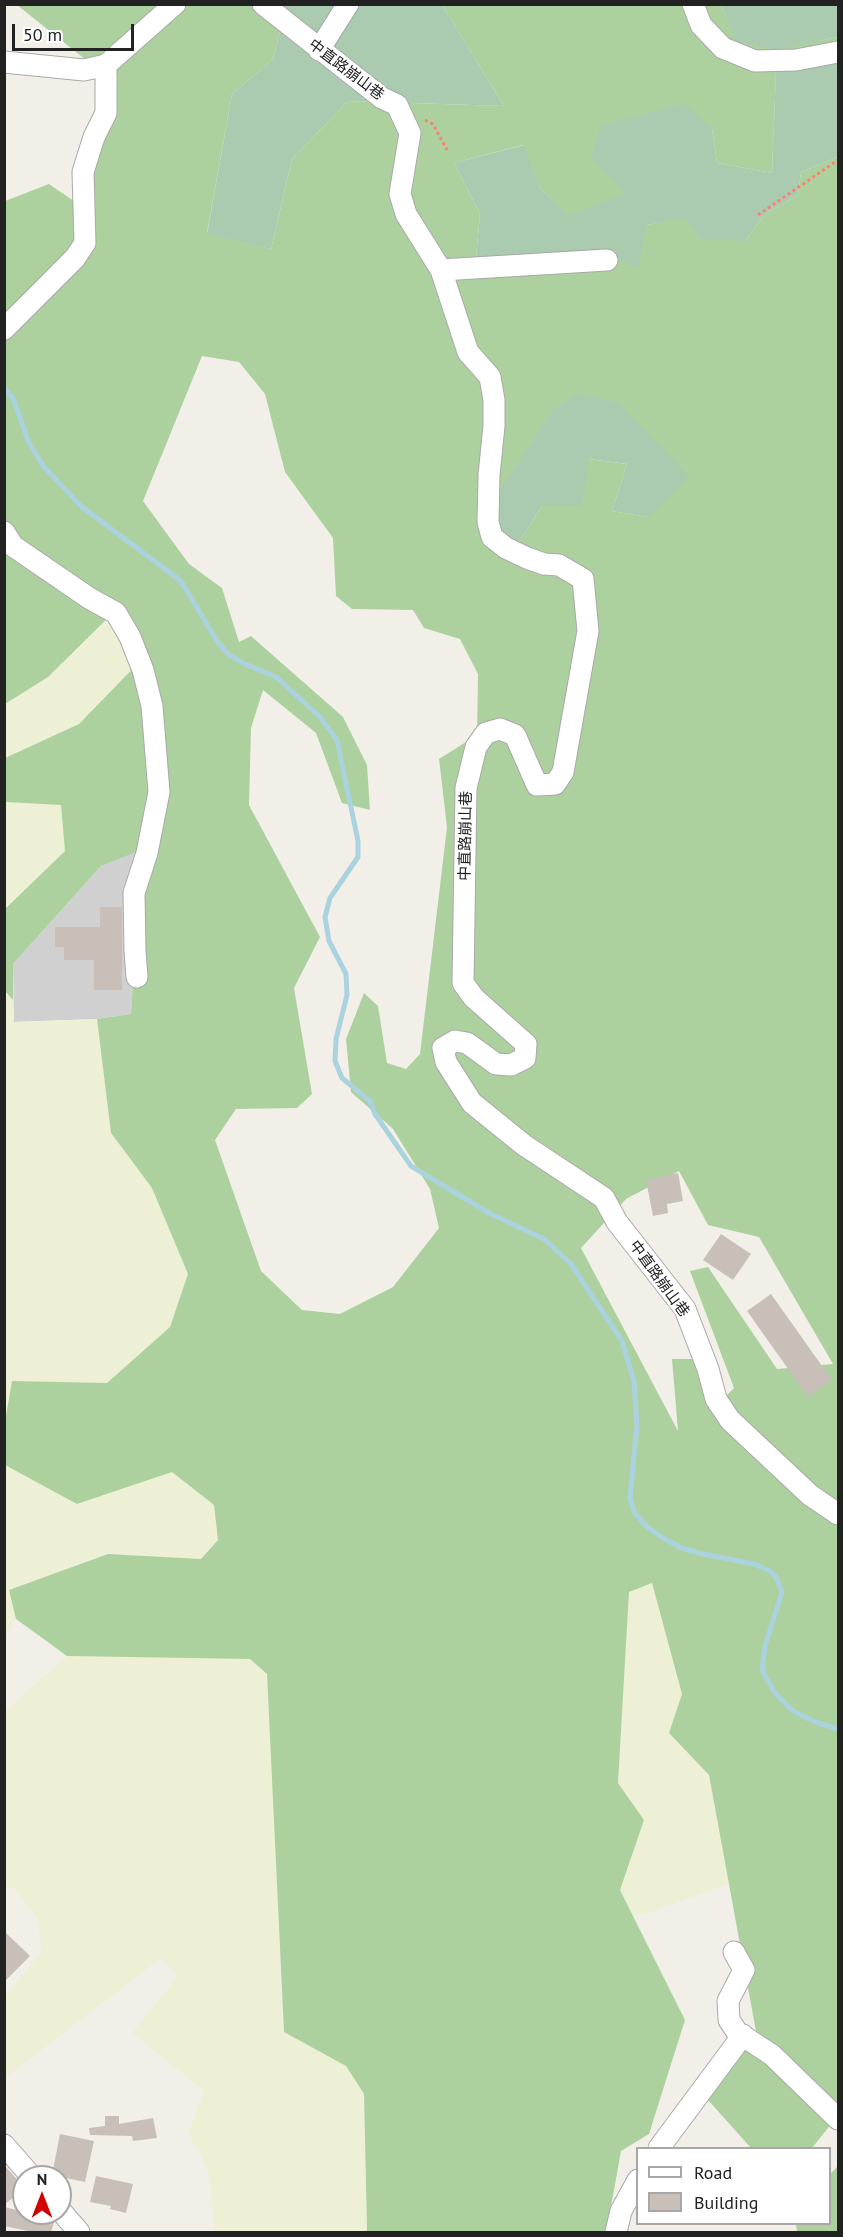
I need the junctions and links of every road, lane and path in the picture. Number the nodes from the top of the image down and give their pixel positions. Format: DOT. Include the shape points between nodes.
graph roads {
  1 [pos="175,4"];
  2 [pos="263,4"];
  3 [pos="348,4"];
  4 [pos="693,4"];
  5 [pos="319,50"];
  6 [pos="838,52"];
  7 [pos="4,62"];
  8 [pos="106,66"];
  9 [pos="838,160"];
  10 [pos="758,215"];
  11 [pos="607,260"];
  12 [pos="441,270"];
  13 [pos="4,329"];
  14 [pos="4,532"];
  15 [pos="137,977"];
  16 [pos="838,1514"];
  17 [pos="734,1952"];
  18 [pos="743,2035"];
  19 [pos="838,2119"];
  20 [pos="4,2145"];
  21 [pos="660,2147"];
  22 [pos="22,2165"];
  23 [pos="636,2184"];
  24 [pos="616,2232"];
  1 -- 8 [label="street"];
  2 -- 5 [label="street, 中直路崩山巷"];
  3 -- 5 [label="street"];
  4 -- 6 [label="street" via="701,25 723,48 755,61 796,60"];
  5 -- 12 [label="street, 中直路崩山巷" via="381,98 397,105 410,133 400,194 406,214"];
  7 -- 8 [label="street" via="84,70"];
  8 -- 13 [label="street" via="106,113 82,172 85,243 75,258"];
  9 -- 10 [label="path"];
  11 -- 12 [label="street"];
  12 -- 16 [label="street, 中直路崩山巷" via="468,352 490,377 494,426 488,522 492,537 527,558 559,565 583,579 588,631 563,772 555,784 537,785 515,735 500,729 486,734 476,747 466,788 463,983 474,998 526,1044 525,1058 511,1065 496,1064 467,1043 455,1041 443,1048 446,1062 472,1103 524,1145 604,1198 617,1222 685,1309 716,1399 730,1420 810,1495"];
  14 -- 15 [label="street" via="13,546 116,613 143,670 152,706 159,792 134,894"];
  17 -- 18 [label="street" via="744,1970 728,2001 729,2020"];
  18 -- 19 [label="street" via="795,2076"];
  18 -- 21 [label="street"];
  20 -- 22 [label="street"];
  23 -- 24 [label="street" via="621,2211"];
}
